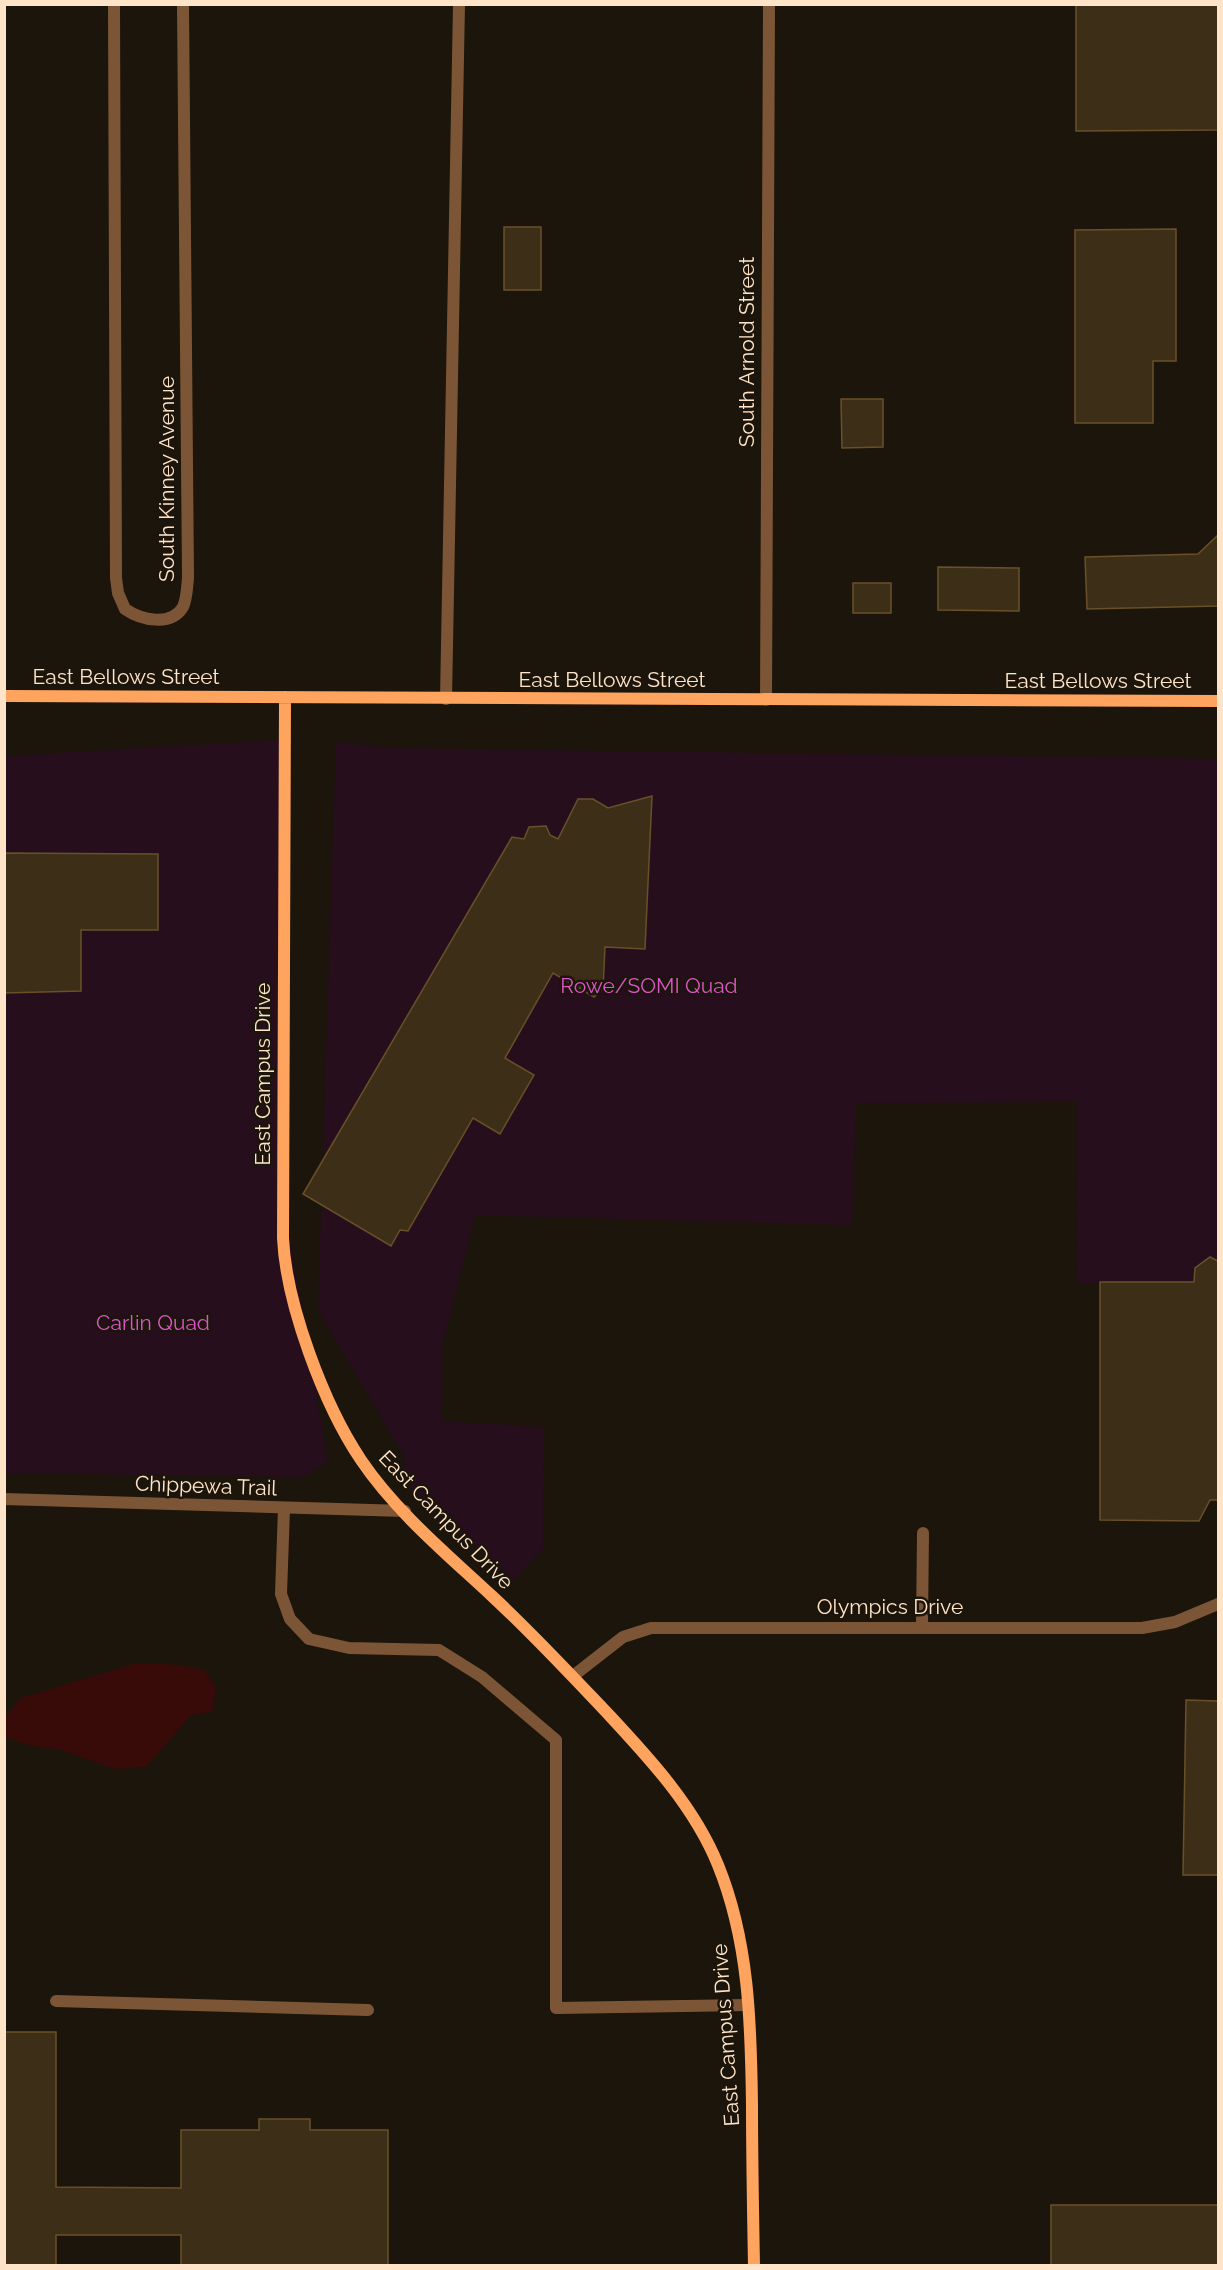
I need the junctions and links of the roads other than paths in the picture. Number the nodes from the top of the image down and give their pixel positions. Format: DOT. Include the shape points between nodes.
graph roads {
  1 [pos="114,4"];
  2 [pos="183,4"];
  3 [pos="459,4"];
  4 [pos="769,4"];
  5 [pos="4,696"];
  6 [pos="285,697"];
  7 [pos="446,699"];
  8 [pos="766,700"];
  9 [pos="1218,701"];
  10 [pos="4,1499"];
  11 [pos="284,1509"];
  12 [pos="405,1511"];
  13 [pos="923,1533"];
  14 [pos="1218,1604"];
  15 [pos="922,1626"];
  16 [pos="573,1676"];
  17 [pos="56,2001"];
  18 [pos="748,2005"];
  19 [pos="368,2010"];
  20 [pos="754,2265"];
  1 -- 2 [label="street, South Kinney Avenue" via="116,578 125,609 151,619 172,617 179,611 186,598 188,578"];
  3 -- 7 [label="street"];
  4 -- 8 [label="street, South Arnold Street"];
  5 -- 6 [label="street, East Bellows Street"];
  6 -- 7 [label="street, East Bellows Street"];
  6 -- 12 [label="street, East Campus Drive" via="284,1262 299,1324 349,1440 376,1480"];
  7 -- 8 [label="street, East Bellows Street"];
  8 -- 9 [label="street, East Bellows Street"];
  10 -- 11 [label="street, Chippewa Trail"];
  11 -- 12 [label="street, Chippewa Trail"];
  11 -- 18 [label="street" via="281,1594 290,1619 309,1639 349,1648 439,1650 482,1677 556,1740 556,2008"];
  12 -- 16 [label="street, East Campus Drive"];
  13 -- 15 [label="street"];
  14 -- 15 [label="street, Olympics Drive" via="1175,1622 1142,1628"];
  15 -- 16 [label="street, Olympics Drive" via="651,1628 623,1637"];
  16 -- 18 [label="street, East Campus Drive" via="660,1772 699,1828 717,1863 739,1931"];
  17 -- 19 [label="street"];
  18 -- 20 [label="street, East Campus Drive"];
}
